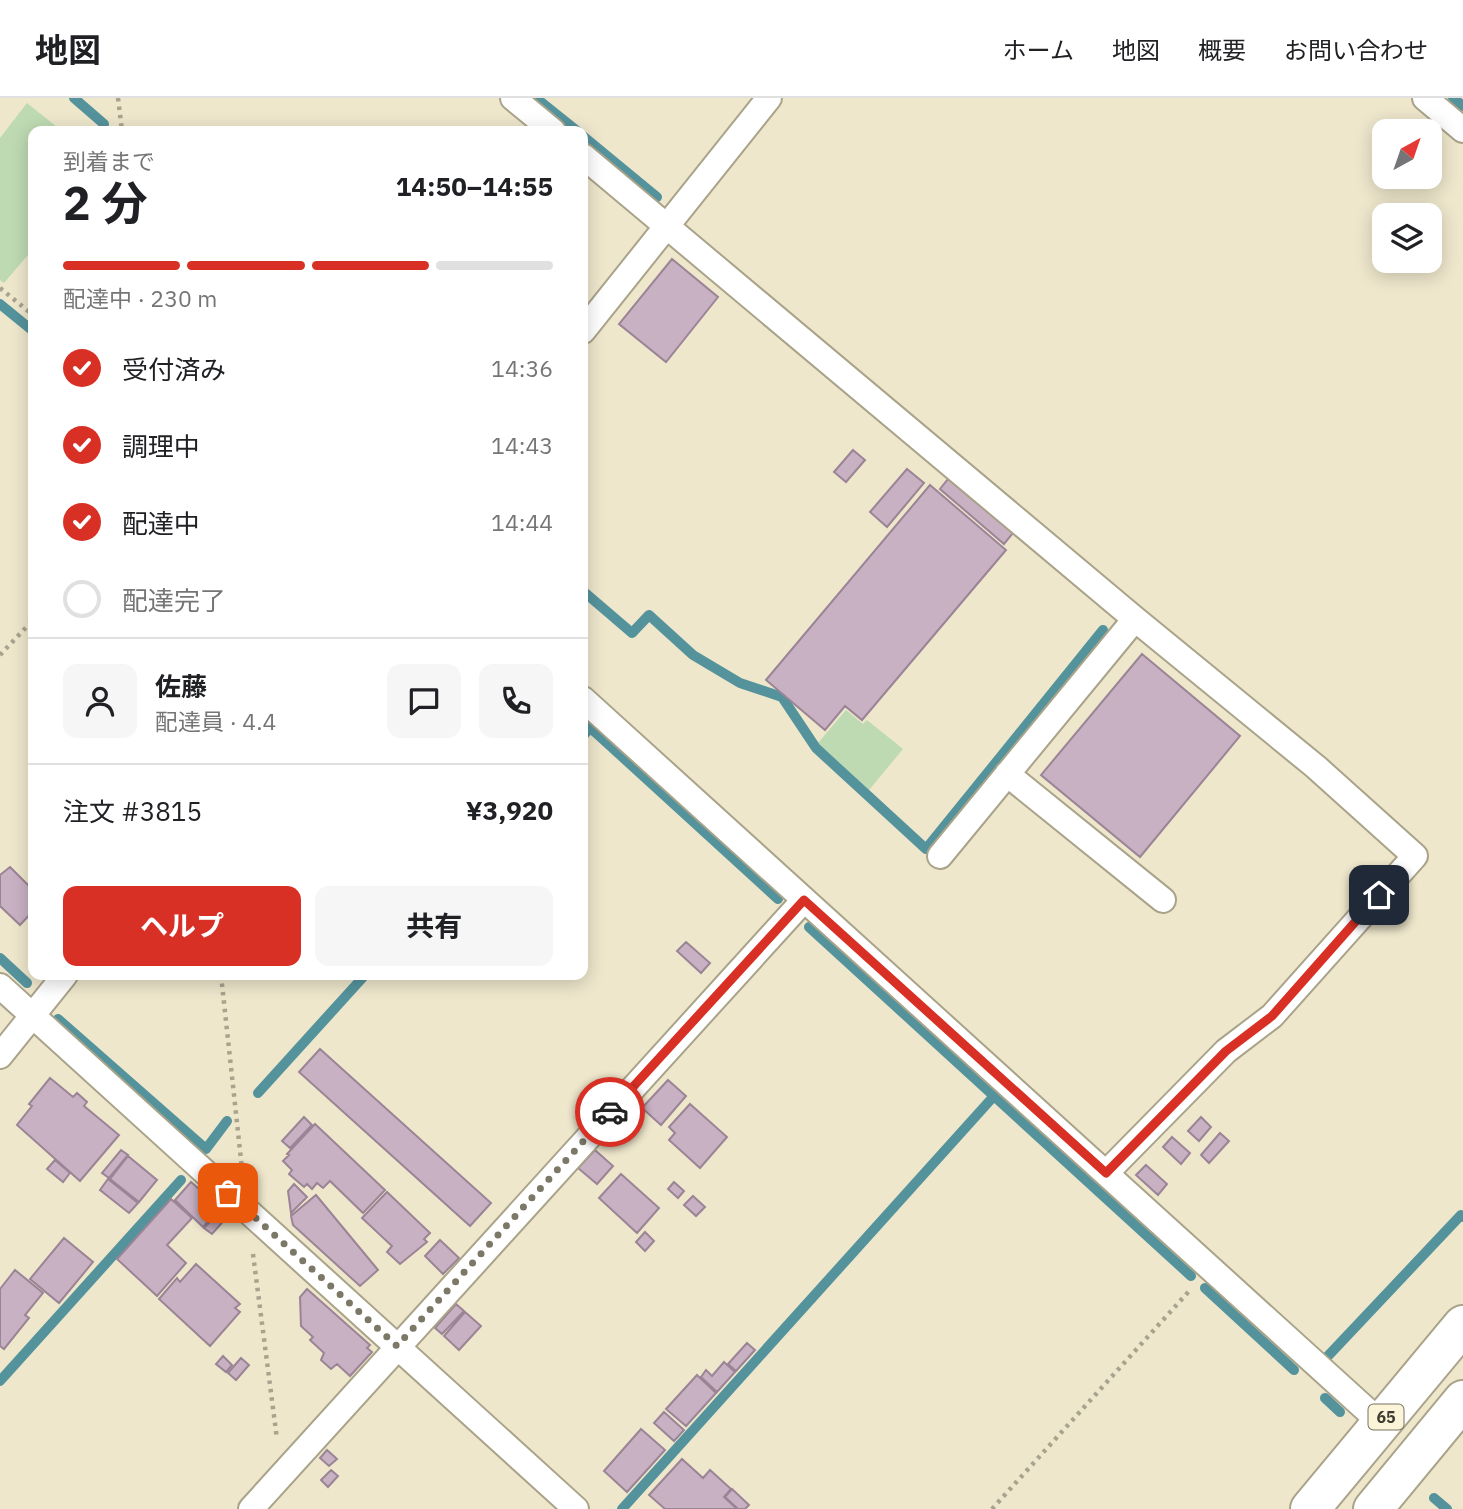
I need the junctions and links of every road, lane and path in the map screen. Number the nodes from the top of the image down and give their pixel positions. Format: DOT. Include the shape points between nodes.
graph roads {
  1 [pos="118,98"];
  2 [pos="513,98"];
  3 [pos="769,98"];
  4 [pos="1425,98"];
  5 [pos="121,126"];
  6 [pos="547,126"];
  7 [pos="1463,130"];
  8 [pos="588,160"];
  9 [pos="667,226"];
  10 [pos="0,288"];
  11 [pos="28,311"];
  12 [pos="588,325"];
  13 [pos="1135,619"];
  14 [pos="28,625"];
  15 [pos="0,655"];
  16 [pos="588,704"];
  17 [pos="1007,774"];
  18 [pos="940,856"];
  19 [pos="804,900"];
  20 [pos="1163,900"];
  21 [pos="61,980"];
  22 [pos="0,986"];
  23 [pos="32,1016"];
  24 [pos="0,1056"];
  25 [pos="1106,1173"];
  26 [pos="1210,1268"];
  27 [pos="1463,1325"];
  28 [pos="397,1346"];
  29 [pos="1463,1400"];
  30 [pos="1381,1423"];
  31 [pos="251,1509"];
  32 [pos="576,1509"];
  33 [pos="992,1509"];
  34 [pos="1310,1509"];
  35 [pos="1373,1509"];
  1 -- 5 [label="path"];
  2 -- 6 [label="street"];
  3 -- 9 [label="street"];
  4 -- 7 [label="street"];
  8 -- 9 [label="street"];
  9 -- 12 [label="street"];
  9 -- 13 [label="street"];
  10 -- 11 [label="path"];
  13 -- 17 [label="street"];
  13 -- 25 [label="street" via="1316,767 1415,856 1272,1016 1226,1051"];
  14 -- 15 [label="path"];
  16 -- 19 [label="street"];
  17 -- 18 [label="street"];
  17 -- 20 [label="street"];
  19 -- 25 [label="street"];
  19 -- 28 [label="street"];
  21 -- 23 [label="street"];
  22 -- 23 [label="street"];
  23 -- 24 [label="street"];
  23 -- 28 [label="street"];
  25 -- 26 [label="street"];
  26 -- 30 [label="street"];
  26 -- 33 [label="path"];
  27 -- 30 [label="main road, 65"];
  28 -- 31 [label="street"];
  28 -- 32 [label="street"];
  29 -- 35 [label="main road"];
  30 -- 34 [label="main road, 65"];
}
